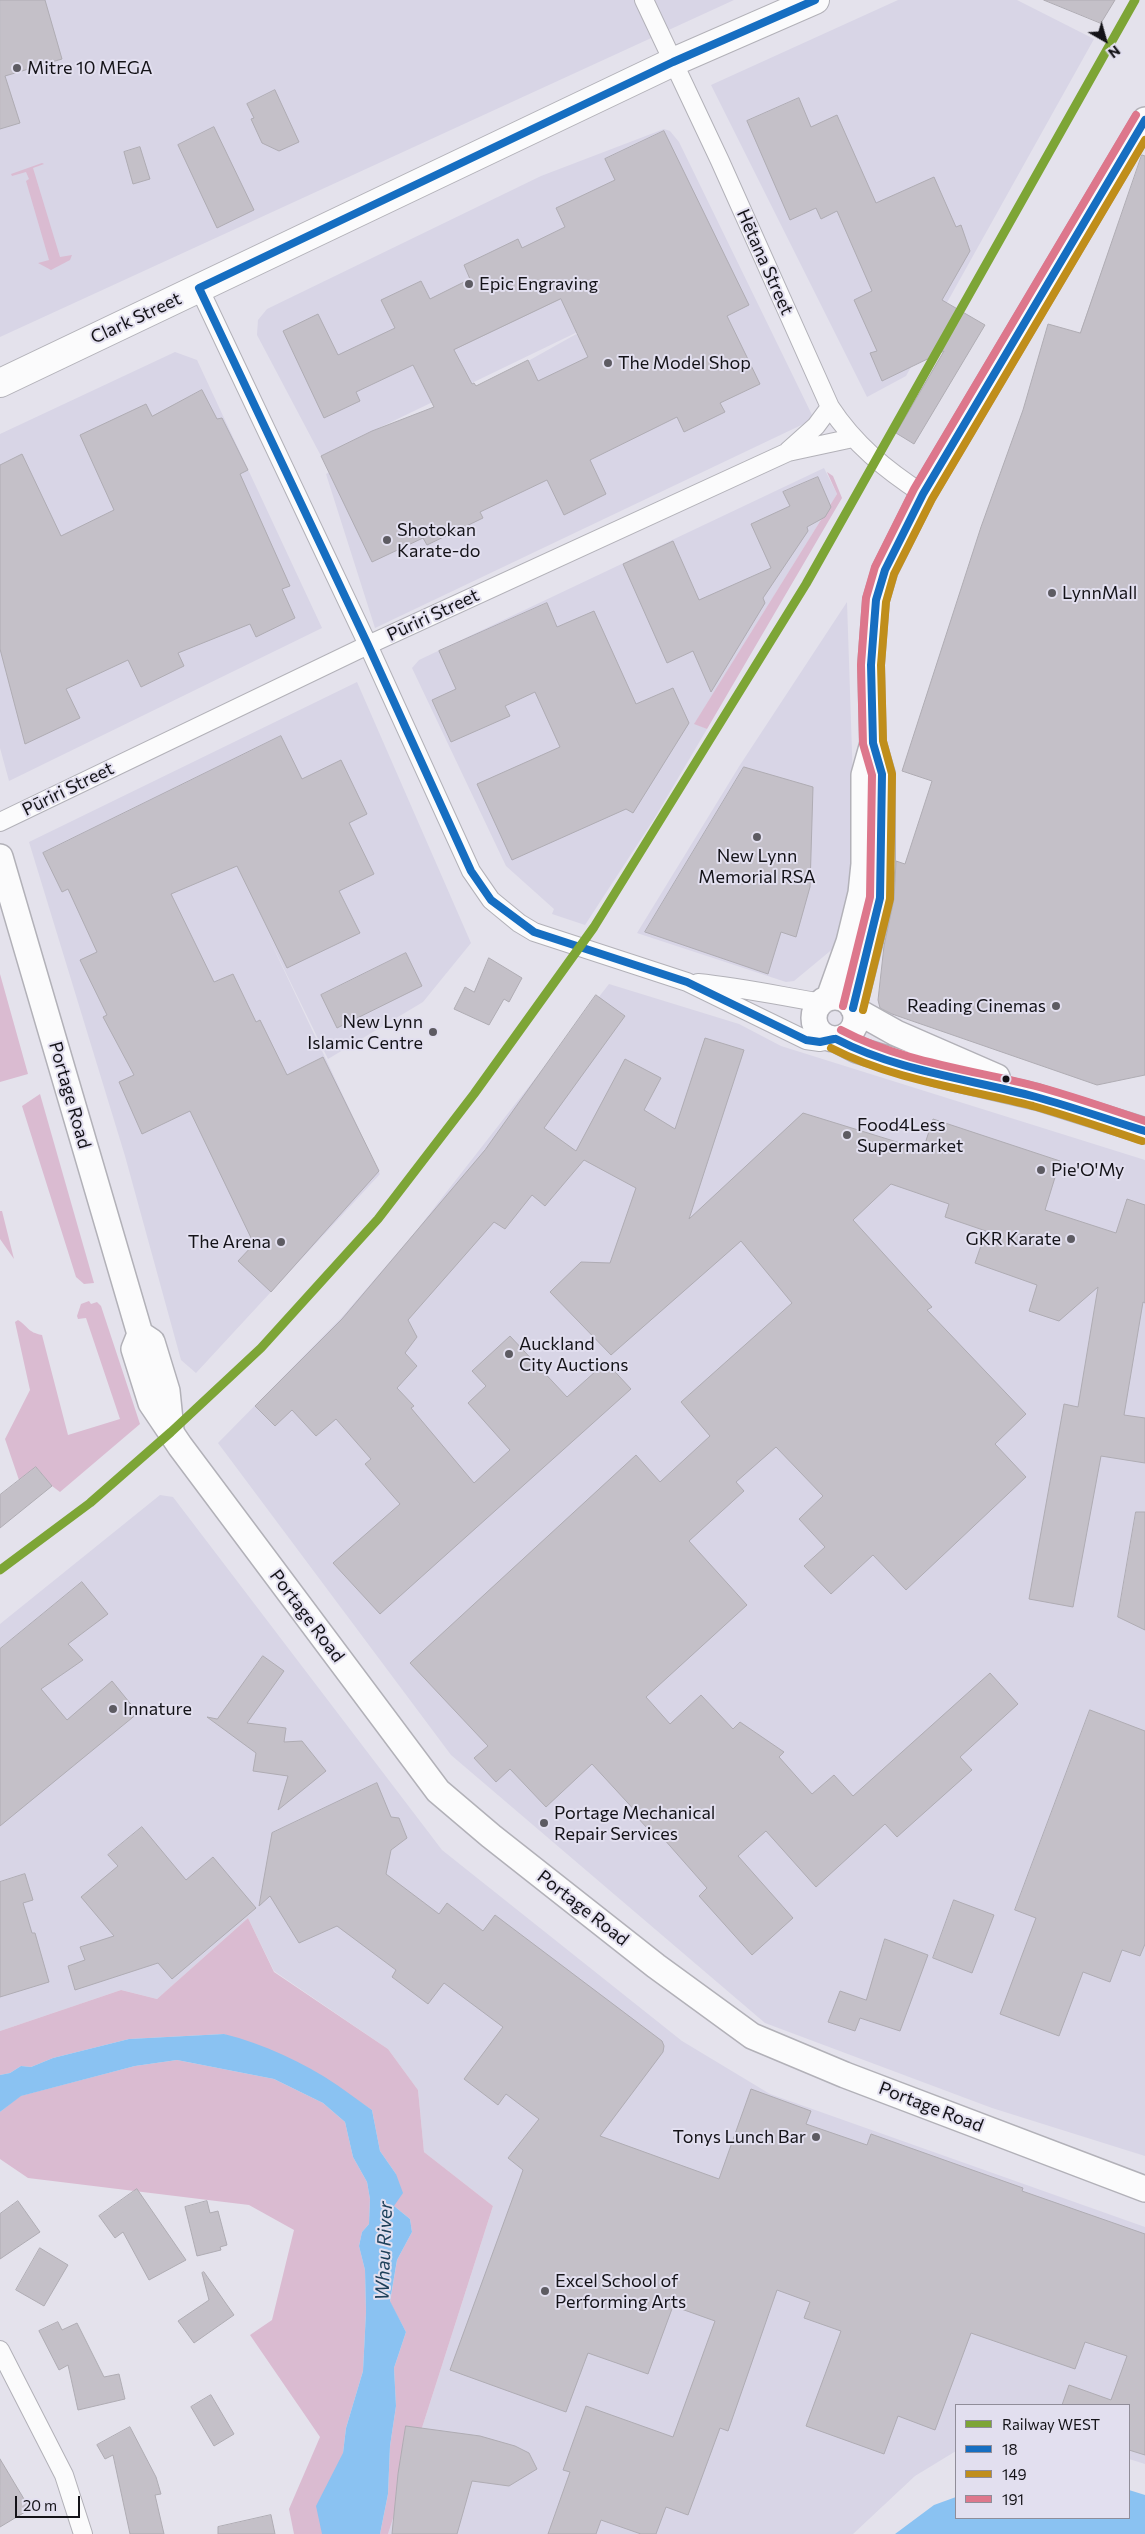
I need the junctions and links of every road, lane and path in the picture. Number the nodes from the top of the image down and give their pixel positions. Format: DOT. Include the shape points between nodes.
graph roads {
  1 [pos="644,0"];
  2 [pos="815,0"];
  3 [pos="673,62"];
  4 [pos="1145,120"];
  5 [pos="199,288"];
  6 [pos="0,382"];
  7 [pos="830,407"];
  8 [pos="852,438"];
  9 [pos="788,452"];
  10 [pos="923,494"];
  11 [pos="368,644"];
  12 [pos="873,743"];
  13 [pos="0,822"];
  14 [pos="0,856"];
  15 [pos="688,982"];
  16 [pos="825,1001"];
  17 [pos="854,1009"];
  18 [pos="835,1039"];
  19 [pos="1038,1097"];
  20 [pos="1145,1131"];
  21 [pos="1145,2189"];
  22 [pos="0,2350"];
  23 [pos="83,2534"];
  1 -- 3 [label="street, Hētana Street"];
  2 -- 3 [label="main road, Clark Street"];
  3 -- 5 [label="main road, Clark Street"];
  3 -- 7 [label="street, Hētana Street"];
  4 -- 10 [label="street"];
  5 -- 6 [label="main road, Clark Street"];
  5 -- 11 [label="street"];
  7 -- 8 [label="street, Hētana Street"];
  7 -- 9 [label="street, Pūriri Street" via="816,426"];
  8 -- 9 [label="street, Pūriri Street"];
  8 -- 10 [label="street, Hētana Street"];
  9 -- 11 [label="street, Pūriri Street"];
  10 -- 12 [label="street" via="891,555 876,600 871,665"];
  11 -- 13 [label="street, Pūriri Street"];
  11 -- 15 [label="street" via="471,872 491,900 519,924 534,932"];
  12 -- 16 [label="street" via="864,775 861,894 849,942"];
  12 -- 17 [label="street" via="882,774 880,898"];
  14 -- 21 [label="street, Portage Road" via="140,1334 152,1342 167,1391 171,1432 438,1791 656,1966 752,2036"];
  15 -- 16 [label="street" via="744,987 772,995"];
  15 -- 18 [label="street" via="806,1040"];
  16 -- 17 [label="street" via="840,998"];
  16 -- 18 [label="street" via="815,1015 816,1025 825,1036"];
  17 -- 18 [label="street" via="856,1020 853,1029 846,1036"];
  17 -- 19 [label="street" via="896,1033 950,1054"];
  18 -- 19 [label="street" via="857,1050 938,1074"];
  19 -- 20 [label="street"];
  22 -- 23 [label="street" via="64,2475"];
}
